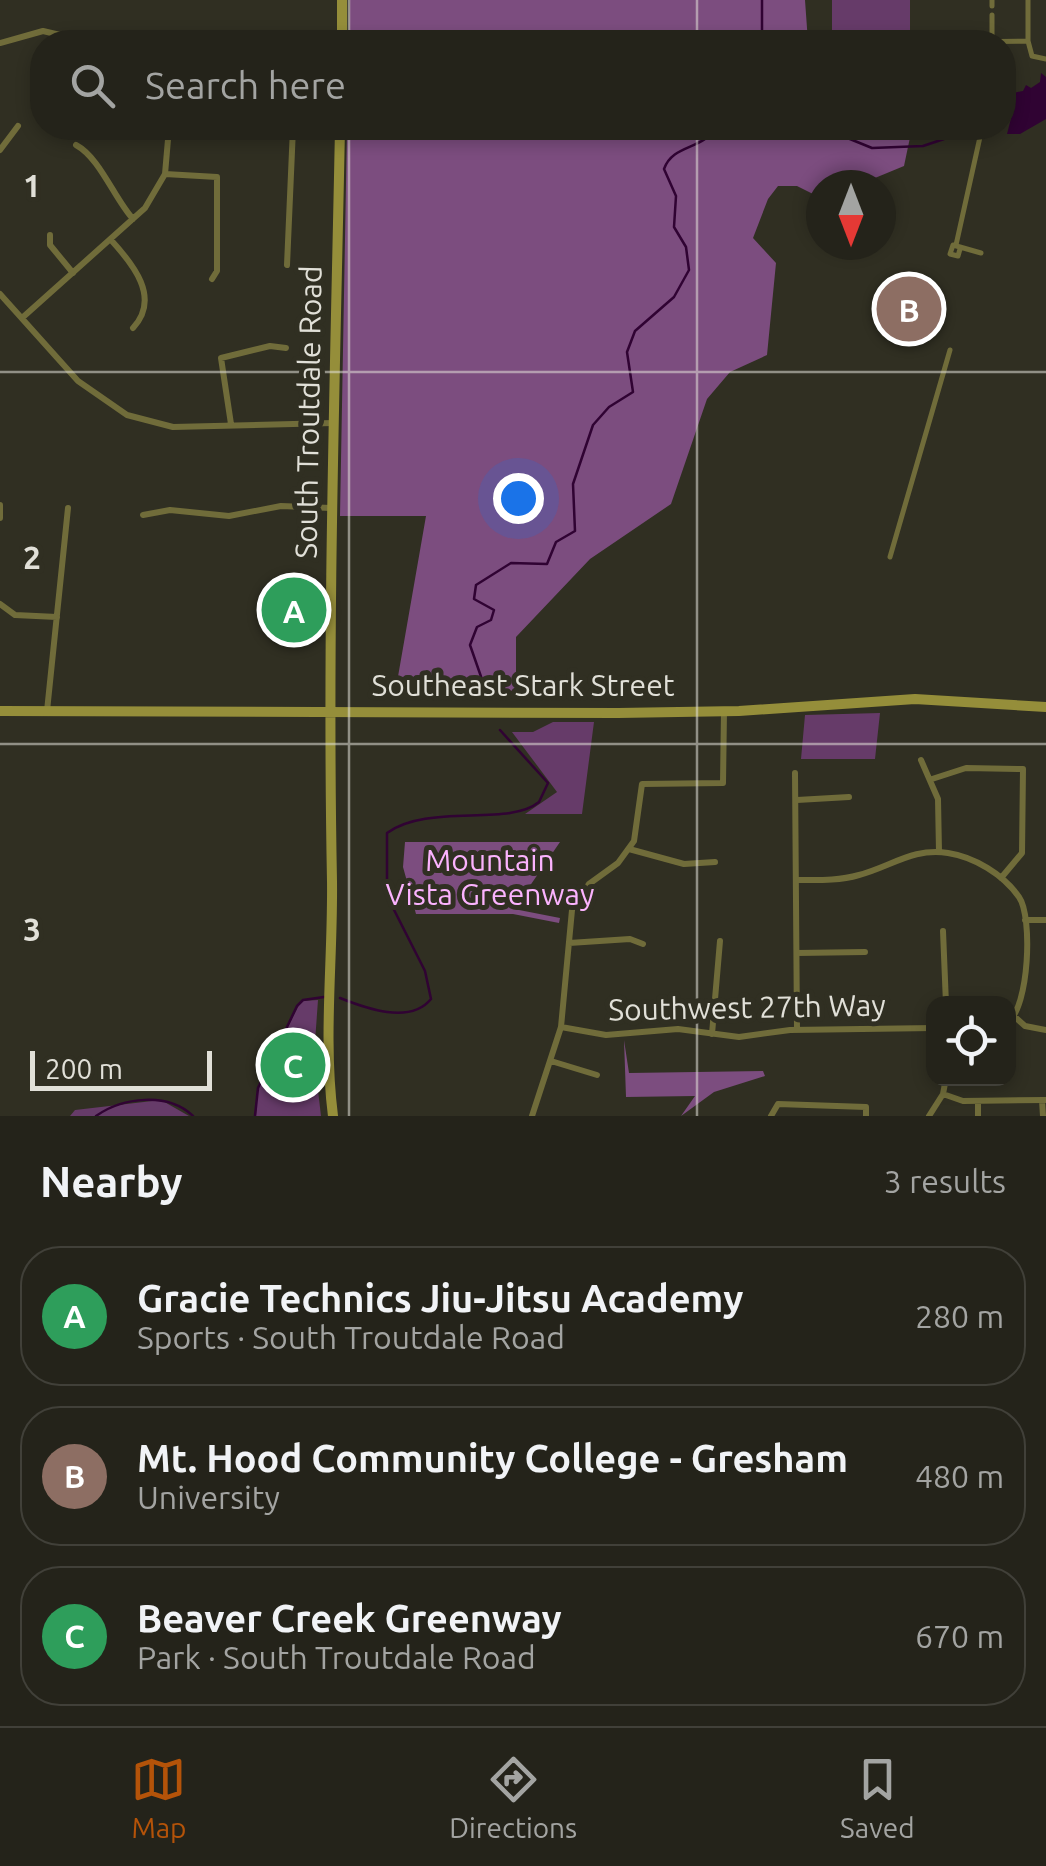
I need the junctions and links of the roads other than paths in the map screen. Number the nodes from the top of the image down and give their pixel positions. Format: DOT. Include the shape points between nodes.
graph roads {
  1 [pos="342,0"];
  2 [pos="1028,0"];
  3 [pos="992,15"];
  4 [pos="342,30"];
  5 [pos="992,30"];
  6 [pos="30,34"];
  7 [pos="1016,42"];
  8 [pos="1028,42"];
  9 [pos="0,43"];
  10 [pos="1046,59"];
  11 [pos="18,126"];
  12 [pos="167,140"];
  13 [pos="292,140"];
  14 [pos="340,140"];
  15 [pos="980,140"];
  16 [pos="76,145"];
  17 [pos="0,150"];
  18 [pos="165,174"];
  19 [pos="133,220"];
  20 [pos="50,235"];
  21 [pos="111,240"];
  22 [pos="981,253"];
  23 [pos="287,265"];
  24 [pos="73,273"];
  25 [pos="212,279"];
  26 [pos="0,294"];
  27 [pos="22,318"];
  28 [pos="133,328"];
  29 [pos="286,348"];
  30 [pos="950,350"];
  31 [pos="334,423"];
  32 [pos="232,424"];
  33 [pos="0,505"];
  34 [pos="68,508"];
  35 [pos="332,508"];
  36 [pos="143,514"];
  37 [pos="0,518"];
  38 [pos="890,557"];
  39 [pos="0,604"];
  40 [pos="57,617"];
  41 [pos="1046,707"];
  42 [pos="329,710"];
  43 [pos="0,711"];
  44 [pos="47,711"];
  45 [pos="724,711"];
  46 [pos="921,760"];
  47 [pos="795,773"];
  48 [pos="932,779"];
  49 [pos="849,797"];
  50 [pos="798,800"];
  51 [pos="629,849"];
  52 [pos="939,852"];
  53 [pos="715,862"];
  54 [pos="1001,878"];
  55 [pos="797,880"];
  56 [pos="1025,920"];
  57 [pos="1046,920"];
  58 [pos="944,930"];
  59 [pos="720,941"];
  60 [pos="569,944"];
  61 [pos="643,944"];
  62 [pos="865,952"];
  63 [pos="797,953"];
  64 [pos="946,996"];
  65 [pos="1016,1013"];
  66 [pos="1016,1021"];
  67 [pos="561,1027"];
  68 [pos="926,1028"];
  69 [pos="797,1030"];
  70 [pos="1046,1030"];
  71 [pos="712,1034"];
  72 [pos="550,1061"];
  73 [pos="597,1075"];
  74 [pos="944,1086"];
  75 [pos="943,1094"];
  76 [pos="1044,1100"];
  77 [pos="978,1101"];
  78 [pos="866,1111"];
  79 [pos="333,1116"];
  80 [pos="532,1116"];
  81 [pos="771,1116"];
  82 [pos="929,1116"];
  83 [pos="978,1116"];
  84 [pos="1043,1116"];
  1 -- 4 [label="main road"];
  2 -- 8 [label="street"];
  3 -- 5 [label="street"];
  6 -- 9 [label="street"];
  7 -- 8 [label="street"];
  8 -- 10 [label="street" via="1032,56"];
  11 -- 17 [label="street"];
  12 -- 18 [label="street"];
  13 -- 23 [label="street"];
  14 -- 31 [label="main road, South Troutdale Road"];
  15 -- 22 [label="street" via="958,247"];
  16 -- 19 [label="street" via="87,151"];
  18 -- 19 [label="street"];
  18 -- 25 [label="street" via="212,175 220,183"];
  19 -- 21 [label="street"];
  20 -- 24 [label="street" via="50,245"];
  21 -- 24 [label="street"];
  21 -- 28 [label="street" via="141,282 144,311"];
  24 -- 27 [label="street"];
  26 -- 27 [label="street"];
  27 -- 32 [label="street" via="78,381 116,410 173,427"];
  29 -- 32 [label="street" via="221,358"];
  30 -- 38 [label="street"];
  31 -- 32 [label="street"];
  31 -- 35 [label="main road, South Troutdale Road"];
  33 -- 37 [label="street"];
  34 -- 40 [label="street"];
  35 -- 36 [label="street"];
  35 -- 42 [label="main road, South Troutdale Road"];
  39 -- 40 [label="street" via="15,615"];
  40 -- 44 [label="street"];
  41 -- 45 [label="main road, Southeast Stark Street" via="904,700"];
  42 -- 44 [label="main road, Southeast Stark Street"];
  42 -- 45 [label="main road, Southeast Stark Street"];
  42 -- 79 [label="main road, South Troutdale Road" via="332,960 326,1058"];
  43 -- 44 [label="main road, Southeast Stark Street"];
  45 -- 51 [label="street" via="722,783 642,784 640,820"];
  46 -- 48 [label="street"];
  47 -- 50 [label="street"];
  48 -- 52 [label="street" via="940,810"];
  48 -- 54 [label="street" via="966,768 1024,769 1022,853"];
  49 -- 50 [label="street"];
  50 -- 55 [label="street"];
  51 -- 53 [label="street" via="684,864"];
  51 -- 60 [label="street" via="580,897"];
  52 -- 54 [label="street" via="971,859"];
  52 -- 55 [label="street" via="854,877"];
  54 -- 56 [label="street" via="1020,899"];
  55 -- 63 [label="street"];
  56 -- 57 [label="street"];
  56 -- 65 [label="street" via="1024,1002"];
  58 -- 64 [label="street"];
  59 -- 71 [label="street"];
  60 -- 61 [label="street"];
  60 -- 67 [label="street"];
  62 -- 63 [label="street"];
  63 -- 69 [label="street"];
  66 -- 70 [label="street"];
  67 -- 71 [label="street, Southwest 27th Way"];
  67 -- 72 [label="street"];
  68 -- 69 [label="street, Southwest 27th Way"];
  69 -- 71 [label="street, Southwest 27th Way"];
  72 -- 73 [label="street"];
  72 -- 80 [label="street"];
  74 -- 75 [label="street"];
  75 -- 77 [label="street"];
  75 -- 82 [label="street"];
  76 -- 77 [label="street"];
  76 -- 84 [label="street"];
  77 -- 83 [label="street"];
  78 -- 81 [label="street" via="778,1104"];
}
